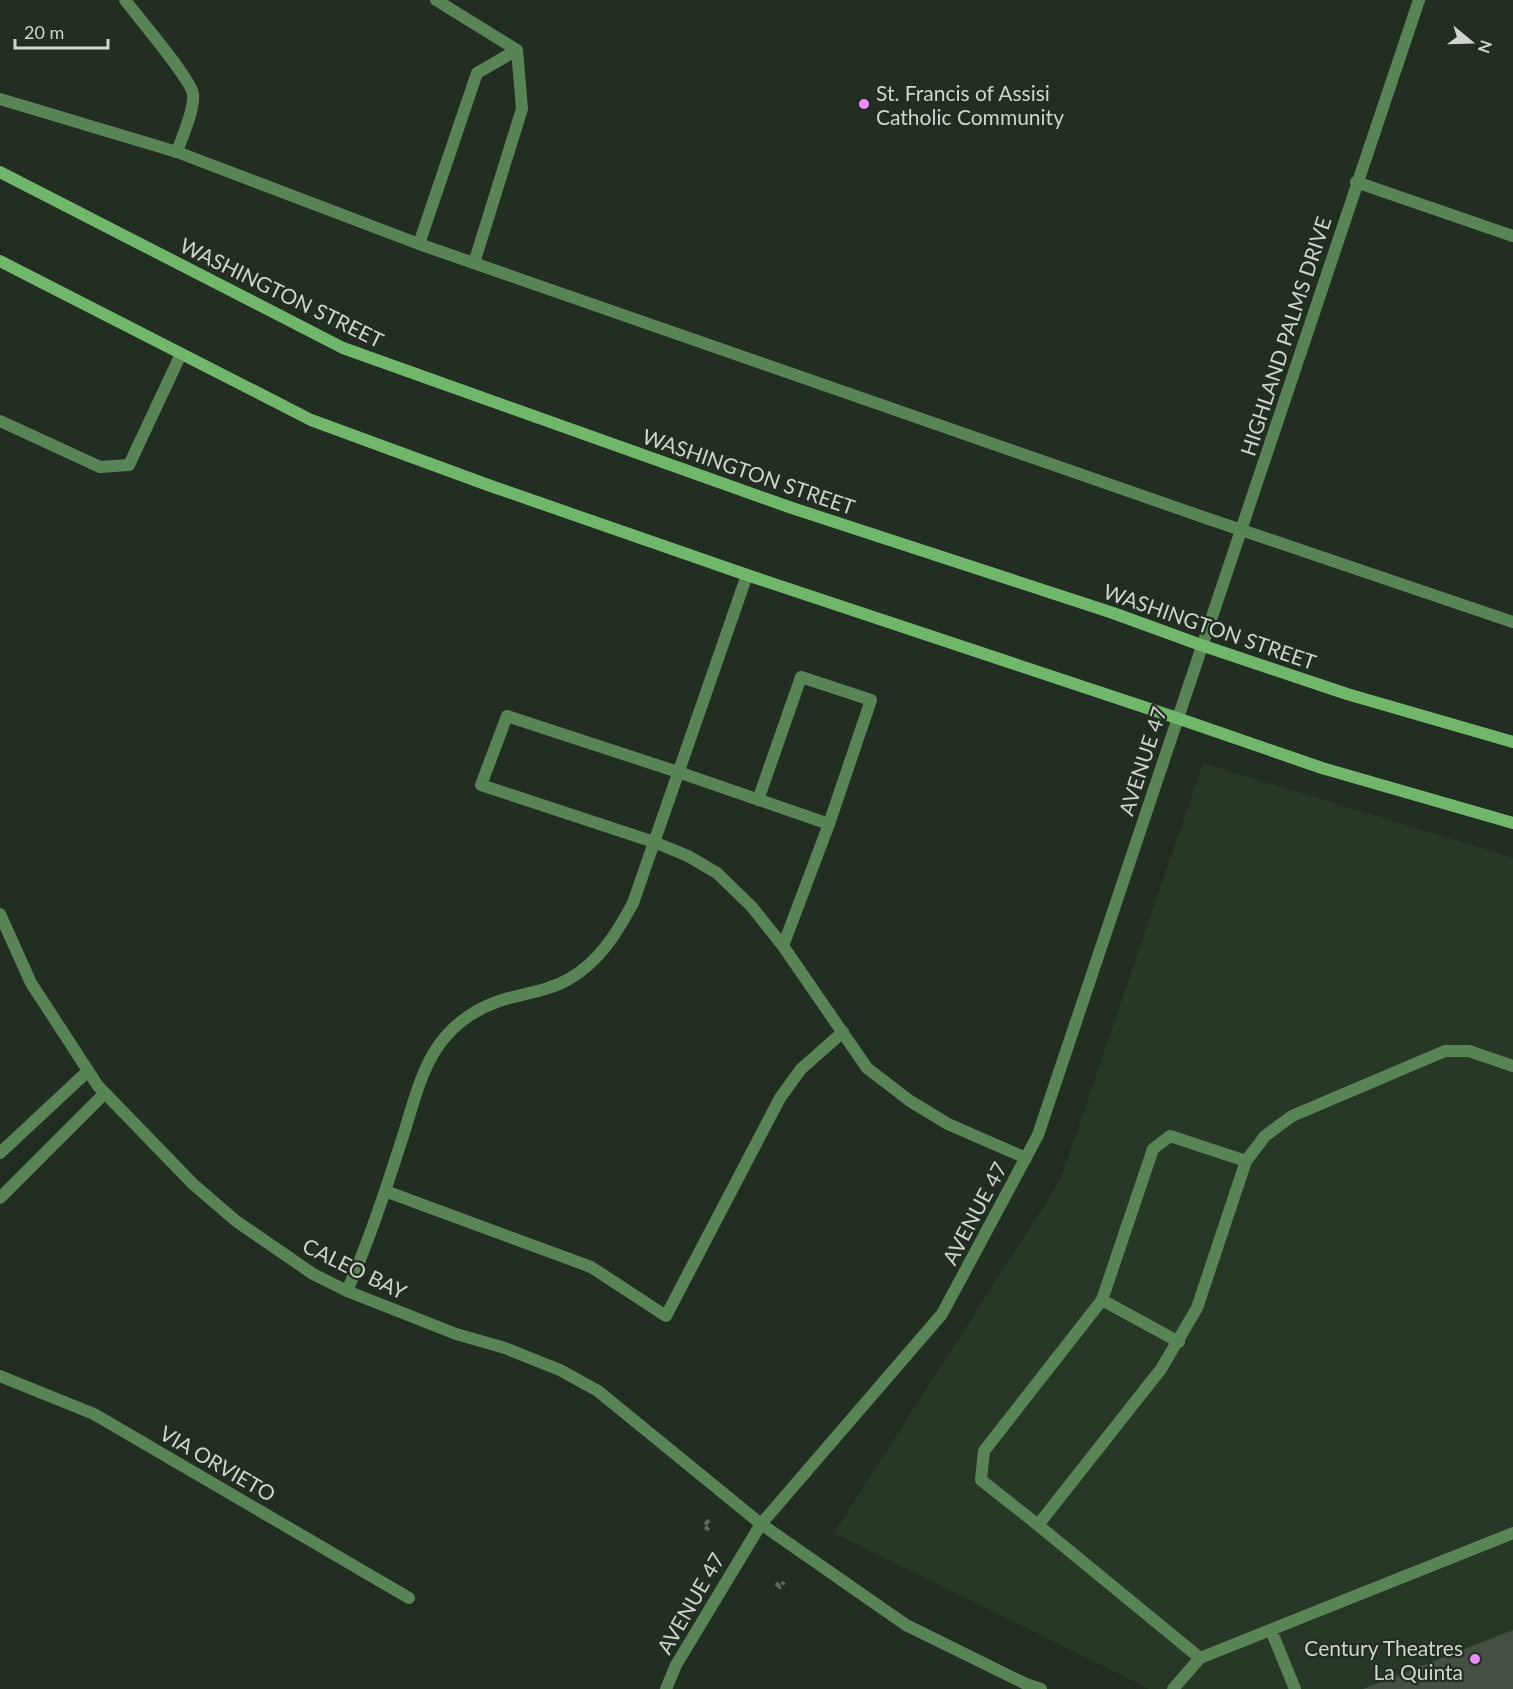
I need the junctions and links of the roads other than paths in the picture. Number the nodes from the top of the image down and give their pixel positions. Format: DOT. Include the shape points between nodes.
graph roads {
  1 [pos="125,0"];
  2 [pos="436,0"];
  3 [pos="1419,0"];
  4 [pos="518,50"];
  5 [pos="0,99"];
  6 [pos="174,151"];
  7 [pos="0,171"];
  8 [pos="1356,183"];
  9 [pos="1513,236"];
  10 [pos="419,244"];
  11 [pos="0,261"];
  12 [pos="474,263"];
  13 [pos="181,354"];
  14 [pos="0,421"];
  15 [pos="1240,530"];
  16 [pos="747,575"];
  17 [pos="1513,622"];
  18 [pos="1201,645"];
  19 [pos="1188,685"];
  20 [pos="1178,718"];
  21 [pos="1513,742"];
  22 [pos="678,772"];
  23 [pos="758,800"];
  24 [pos="1513,823"];
  25 [pos="829,824"];
  26 [pos="654,842"];
  27 [pos="0,914"];
  28 [pos="783,946"];
  29 [pos="843,1032"];
  30 [pos="1513,1066"];
  31 [pos="88,1071"];
  32 [pos="105,1094"];
  33 [pos="0,1153"];
  34 [pos="1026,1158"];
  35 [pos="1246,1161"];
  36 [pos="385,1191"];
  37 [pos="0,1198"];
  38 [pos="346,1291"];
  39 [pos="1102,1300"];
  40 [pos="1179,1342"];
  41 [pos="0,1376"];
  42 [pos="761,1524"];
  43 [pos="1038,1525"];
  44 [pos="1513,1533"];
  45 [pos="409,1598"];
  46 [pos="1272,1630"];
  47 [pos="1200,1658"];
  48 [pos="666,1689"];
  49 [pos="1041,1689"];
  50 [pos="1173,1689"];
  51 [pos="1295,1689"];
  1 -- 6 [label="street" via="193,93"];
  2 -- 4 [label="street"];
  3 -- 8 [label="street, HIGHLAND PALMS DRIVE"];
  4 -- 10 [label="street" via="477,74"];
  4 -- 12 [label="street" via="522,109"];
  5 -- 6 [label="street"];
  6 -- 10 [label="street"];
  7 -- 18 [label="main road, WASHINGTON STREET" via="343,348 789,507"];
  8 -- 9 [label="street"];
  8 -- 15 [label="street, HIGHLAND PALMS DRIVE"];
  10 -- 12 [label="street"];
  11 -- 13 [label="main road"];
  12 -- 15 [label="street"];
  13 -- 14 [label="street" via="129,465 100,467"];
  13 -- 16 [label="main road" via="311,420"];
  15 -- 17 [label="street"];
  15 -- 18 [label="street, HIGHLAND PALMS DRIVE"];
  16 -- 20 [label="main road"];
  16 -- 22 [label="street"];
  18 -- 19 [label="street, HIGHLAND PALMS DRIVE"];
  18 -- 21 [label="main road, WASHINGTON STREET" via="1347,694"];
  19 -- 20 [label="street, AVENUE 47"];
  20 -- 24 [label="main road" via="1322,768"];
  20 -- 34 [label="street, AVENUE 47" via="1042,1124"];
  22 -- 23 [label="street"];
  22 -- 26 [label="street"];
  22 -- 26 [label="street" via="507,716 481,784"];
  23 -- 25 [label="street"];
  23 -- 25 [label="street" via="801,677 871,700"];
  25 -- 28 [label="street"];
  26 -- 28 [label="street" via="717,873 752,907"];
  26 -- 36 [label="street" via="633,903 616,934 595,958 568,979 470,1014 446,1037 427,1065"];
  27 -- 31 [label="street, CALEO BAY" via="31,983"];
  28 -- 29 [label="street"];
  29 -- 34 [label="street" via="867,1068 910,1101 948,1124"];
  29 -- 36 [label="street" via="801,1069 780,1098 666,1316 591,1267"];
  30 -- 35 [label="street" via="1469,1051 1445,1051 1292,1116 1265,1136"];
  31 -- 32 [label="street, CALEO BAY"];
  31 -- 33 [label="street"];
  32 -- 37 [label="street"];
  32 -- 38 [label="street, CALEO BAY" via="236,1221 313,1274"];
  34 -- 42 [label="street, AVENUE 47" via="942,1314"];
  35 -- 39 [label="street" via="1170,1137 1153,1149"];
  35 -- 40 [label="street" via="1197,1308"];
  36 -- 38 [label="street" via="367,1247"];
  38 -- 42 [label="street, CALEO BAY" via="560,1370 597,1391"];
  39 -- 40 [label="street"];
  39 -- 43 [label="street" via="984,1451 981,1480"];
  40 -- 43 [label="street"];
  41 -- 45 [label="street, VIA ORVIETO" via="94,1413"];
  42 -- 48 [label="street, AVENUE 47" via="676,1665"];
  42 -- 49 [label="street, CALEO BAY" via="906,1625"];
  43 -- 47 [label="street"];
  44 -- 46 [label="street"];
  46 -- 47 [label="street"];
  46 -- 51 [label="street"];
  47 -- 50 [label="street"];
}
